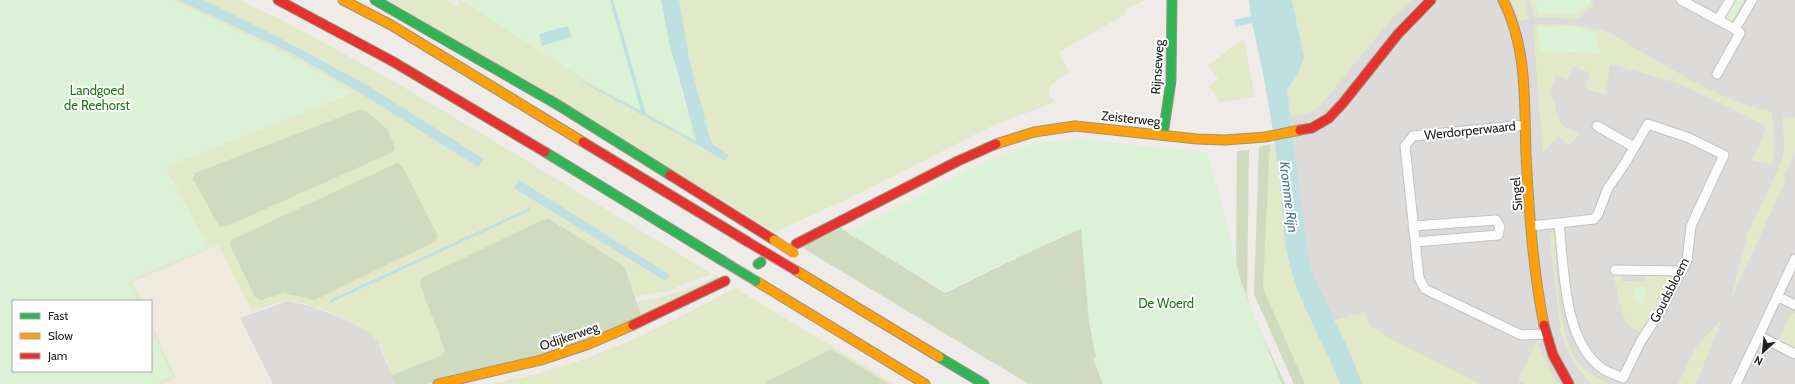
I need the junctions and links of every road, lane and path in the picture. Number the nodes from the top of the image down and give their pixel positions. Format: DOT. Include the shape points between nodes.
graph roads {
  1 [pos="278,0"];
  2 [pos="343,0"];
  3 [pos="375,0"];
  4 [pos="1172,0"];
  5 [pos="1431,0"];
  6 [pos="1503,0"];
  7 [pos="1681,0"];
  8 [pos="1730,0"];
  9 [pos="1752,0"];
  10 [pos="1718,20"];
  11 [pos="1735,29"];
  12 [pos="1717,74"];
  13 [pos="1525,125"];
  14 [pos="1597,126"];
  15 [pos="1162,134"];
  16 [pos="1634,147"];
  17 [pos="1559,223"];
  18 [pos="1413,226"];
  19 [pos="1531,226"];
  20 [pos="1415,242"];
  21 [pos="798,255"];
  22 [pos="1795,259"];
  23 [pos="1615,270"];
  24 [pos="1682,271"];
  25 [pos="725,281"];
  26 [pos="824,286"];
  27 [pos="1777,296"];
  28 [pos="1795,305"];
  29 [pos="1545,334"];
  30 [pos="1759,336"];
  31 [pos="1795,354"];
  32 [pos="438,384"];
  33 [pos="925,384"];
  34 [pos="984,384"];
  35 [pos="1569,384"];
  36 [pos="1736,384"];
  1 -- 33 [label="main road, bridge" via="350,37 534,145"];
  2 -- 26 [label="main road, bridge" via="391,25"];
  3 -- 21 [label="main road, bridge" via="532,88"];
  4 -- 15 [label="main road, Rijnseweg" via="1171,81"];
  5 -- 15 [label="main road, Zeisterweg" via="1398,34 1343,104 1329,118 1312,128 1225,140"];
  6 -- 13 [label="main road, Singel" via="1513,21 1521,51"];
  7 -- 10 [label="street"];
  8 -- 10 [label="street"];
  9 -- 11 [label="street"];
  10 -- 11 [label="street"];
  11 -- 12 [label="street" via="1740,33"];
  13 -- 18 [label="street, Werdorperwaard" via="1413,136 1405,146"];
  13 -- 19 [label="main road, Singel"];
  14 -- 16 [label="street"];
  15 -- 21 [label="main road, Zeisterweg" via="1061,126 1012,137 965,157"];
  16 -- 17 [label="street, Goudsbloem" via="1608,188 1594,219"];
  16 -- 24 [label="street, Goudsbloem" via="1648,124 1689,138 1724,155 1691,226 1687,261"];
  17 -- 19 [label="street, Goudsbloem"];
  17 -- 24 [label="street, Goudsbloem" via="1567,298 1578,340 1590,357 1604,369 1623,378 1640,341 1663,308"];
  18 -- 20 [label="street, Werdorperwaard"];
  18 -- 20 [label="street" via="1496,220 1500,227 1498,235"];
  19 -- 29 [label="main road, Singel"];
  20 -- 29 [label="street, Werdorperwaard" via="1419,278 1425,288 1521,335"];
  21 -- 26 [label="main road"];
  22 -- 27 [label="street"];
  23 -- 24 [label="street"];
  25 -- 32 [label="main road, Odijkerweg" via="643,322 541,360"];
  26 -- 34 [label="main road"];
  27 -- 28 [label="street"];
  27 -- 30 [label="street"];
  29 -- 35 [label="main road, Singel" via="1552,355"];
  30 -- 31 [label="street"];
  30 -- 36 [label="street"];
}
